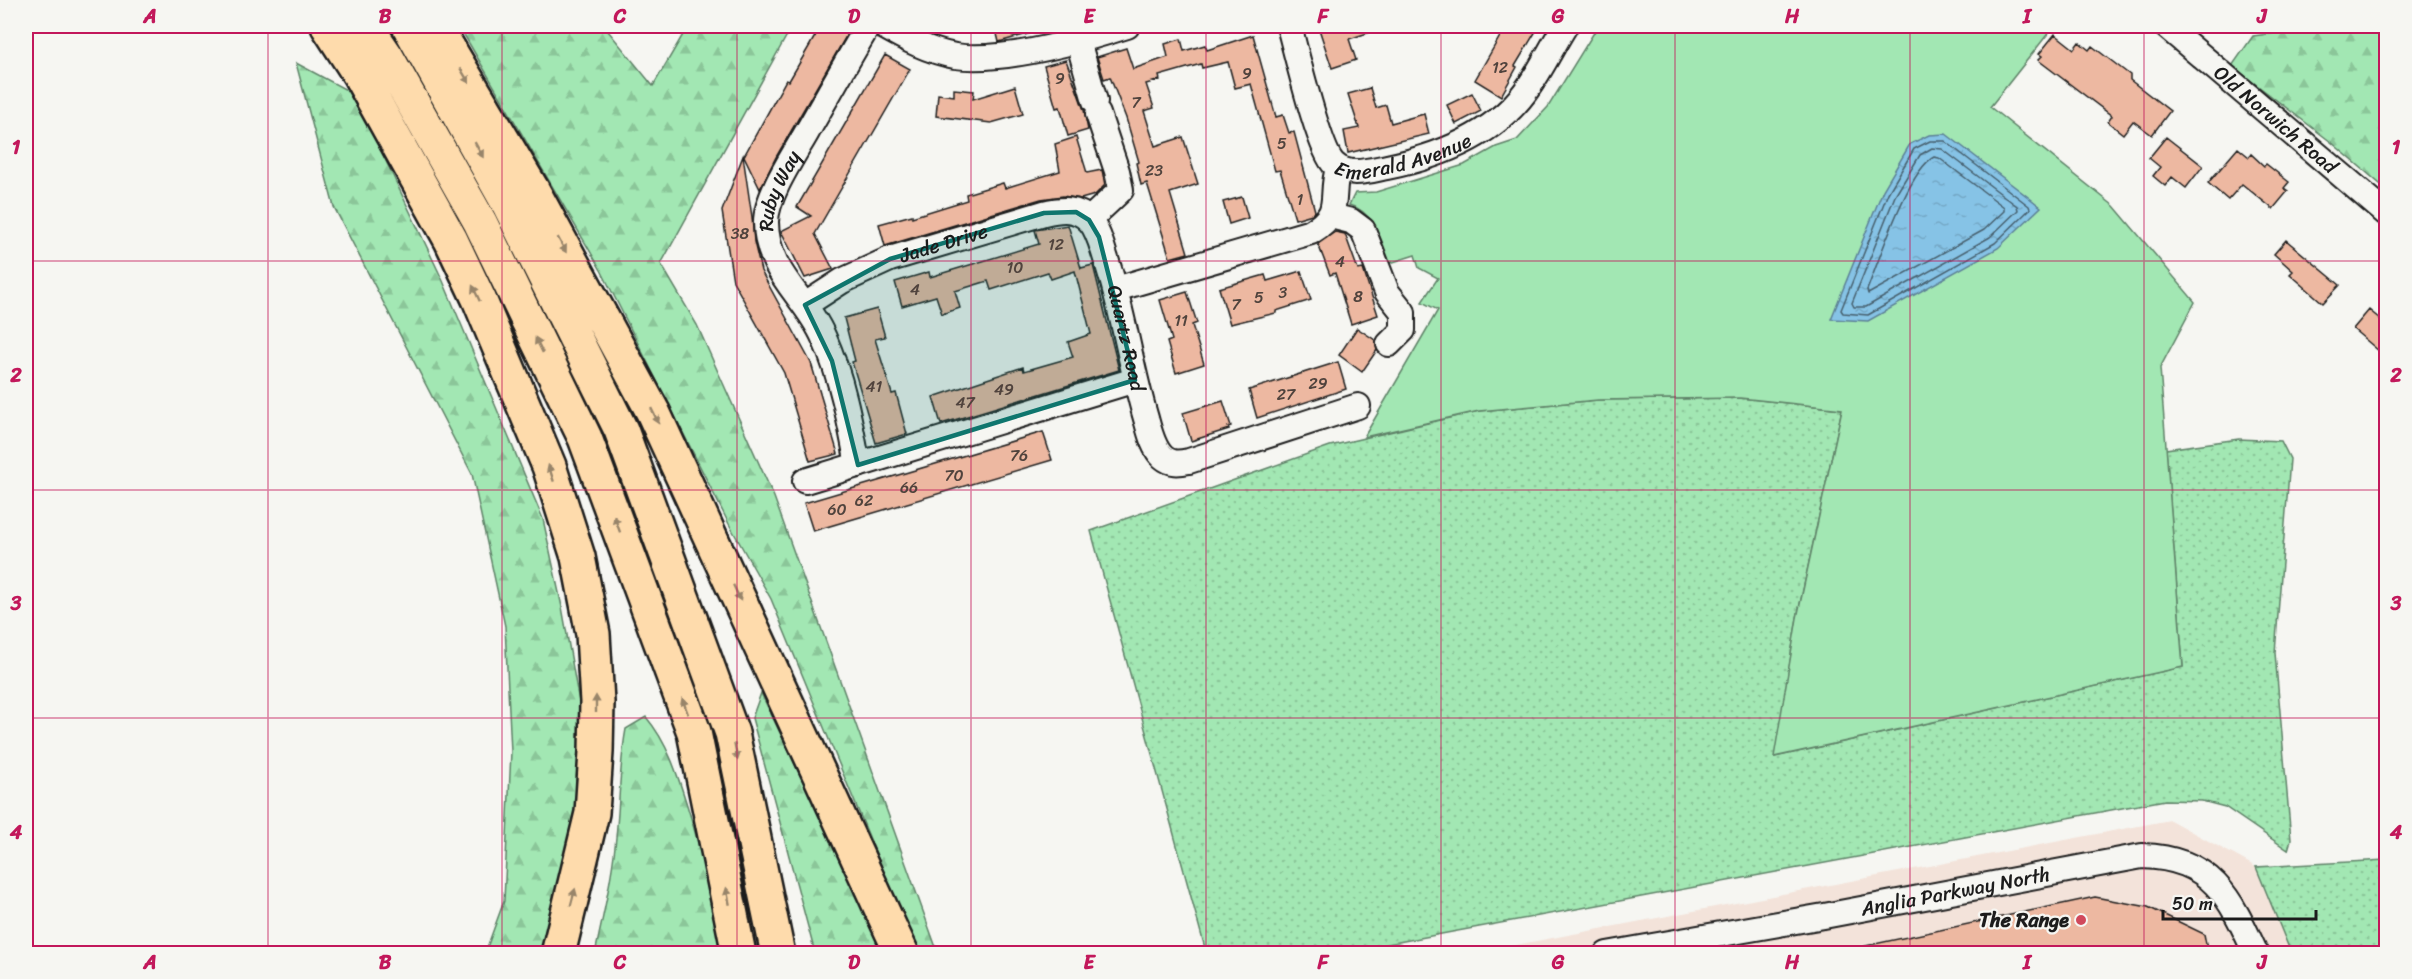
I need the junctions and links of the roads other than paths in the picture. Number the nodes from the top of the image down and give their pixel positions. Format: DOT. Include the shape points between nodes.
graph roads {
  1 [pos="328,26"];
  2 [pos="366,26"];
  3 [pos="409,26"];
  4 [pos="435,26"];
  5 [pos="868,26"];
  6 [pos="883,26"];
  7 [pos="1127,26"];
  8 [pos="1289,26"];
  9 [pos="1564,26"];
  10 [pos="2166,26"];
  11 [pos="1078,41"];
  12 [pos="1338,168"];
  13 [pos="2386,213"];
  14 [pos="1331,216"];
  15 [pos="1089,220"];
  16 [pos="1116,289"];
  17 [pos="805,305"];
  18 [pos="1389,344"];
  19 [pos="1135,380"];
  20 [pos="1358,406"];
  21 [pos="858,465"];
  22 [pos="805,481"];
  23 [pos="558,954"];
  24 [pos="740,954"];
  25 [pos="778,954"];
  26 [pos="902,954"];
  27 [pos="1607,954"];
  28 [pos="2256,954"];
  23 -- 1 [label="highway, one-way" via="594,792 597,702 593,634 578,557 549,466 479,299 434,209"];
  24 -- 2 [label="highway, one-way" via="694,732 585,438 480,222"];
  3 -- 25 [label="highway, one-way" via="509,205 621,430 732,733"];
  4 -- 26 [label="highway, one-way" via="533,191 653,412"];
  5 -- 17 [label="street, Ruby Way" via="776,187 765,221 769,247 780,274"];
  6 -- 11 [label="street" via="918,45 956,56 1000,55"];
  7 -- 11 [label="street"];
  8 -- 12 [label="street, Emerald Avenue" via="1323,144"];
  9 -- 12 [label="street, Emerald Avenue" via="1512,108 1467,141 1404,163 1365,171"];
  10 -- 13 [label="street, Old Norwich Road"];
  11 -- 15 [label="street" via="1121,190"];
  12 -- 14 [label="street"];
  14 -- 16 [label="street, Quartz Road" via="1299,237"];
  14 -- 18 [label="street" via="1351,221 1363,230 1387,292 1403,312 1403,330"];
  15 -- 16 [label="street" via="1099,237"];
  15 -- 17 [label="street, Jade Drive" via="1069,209 1044,213 882,262"];
  16 -- 19 [label="street, Quartz Road"];
  17 -- 21 [label="street, Ruby Way" via="824,337 845,398"];
  19 -- 20 [label="street, Quartz Road" via="1157,448 1162,456 1177,463"];
  19 -- 21 [label="street"];
  21 -- 22 [label="street"];
  27 -- 28 [label="street, Anglia Parkway North" via="2159,856 2186,863 2209,877 2236,910"];
}
